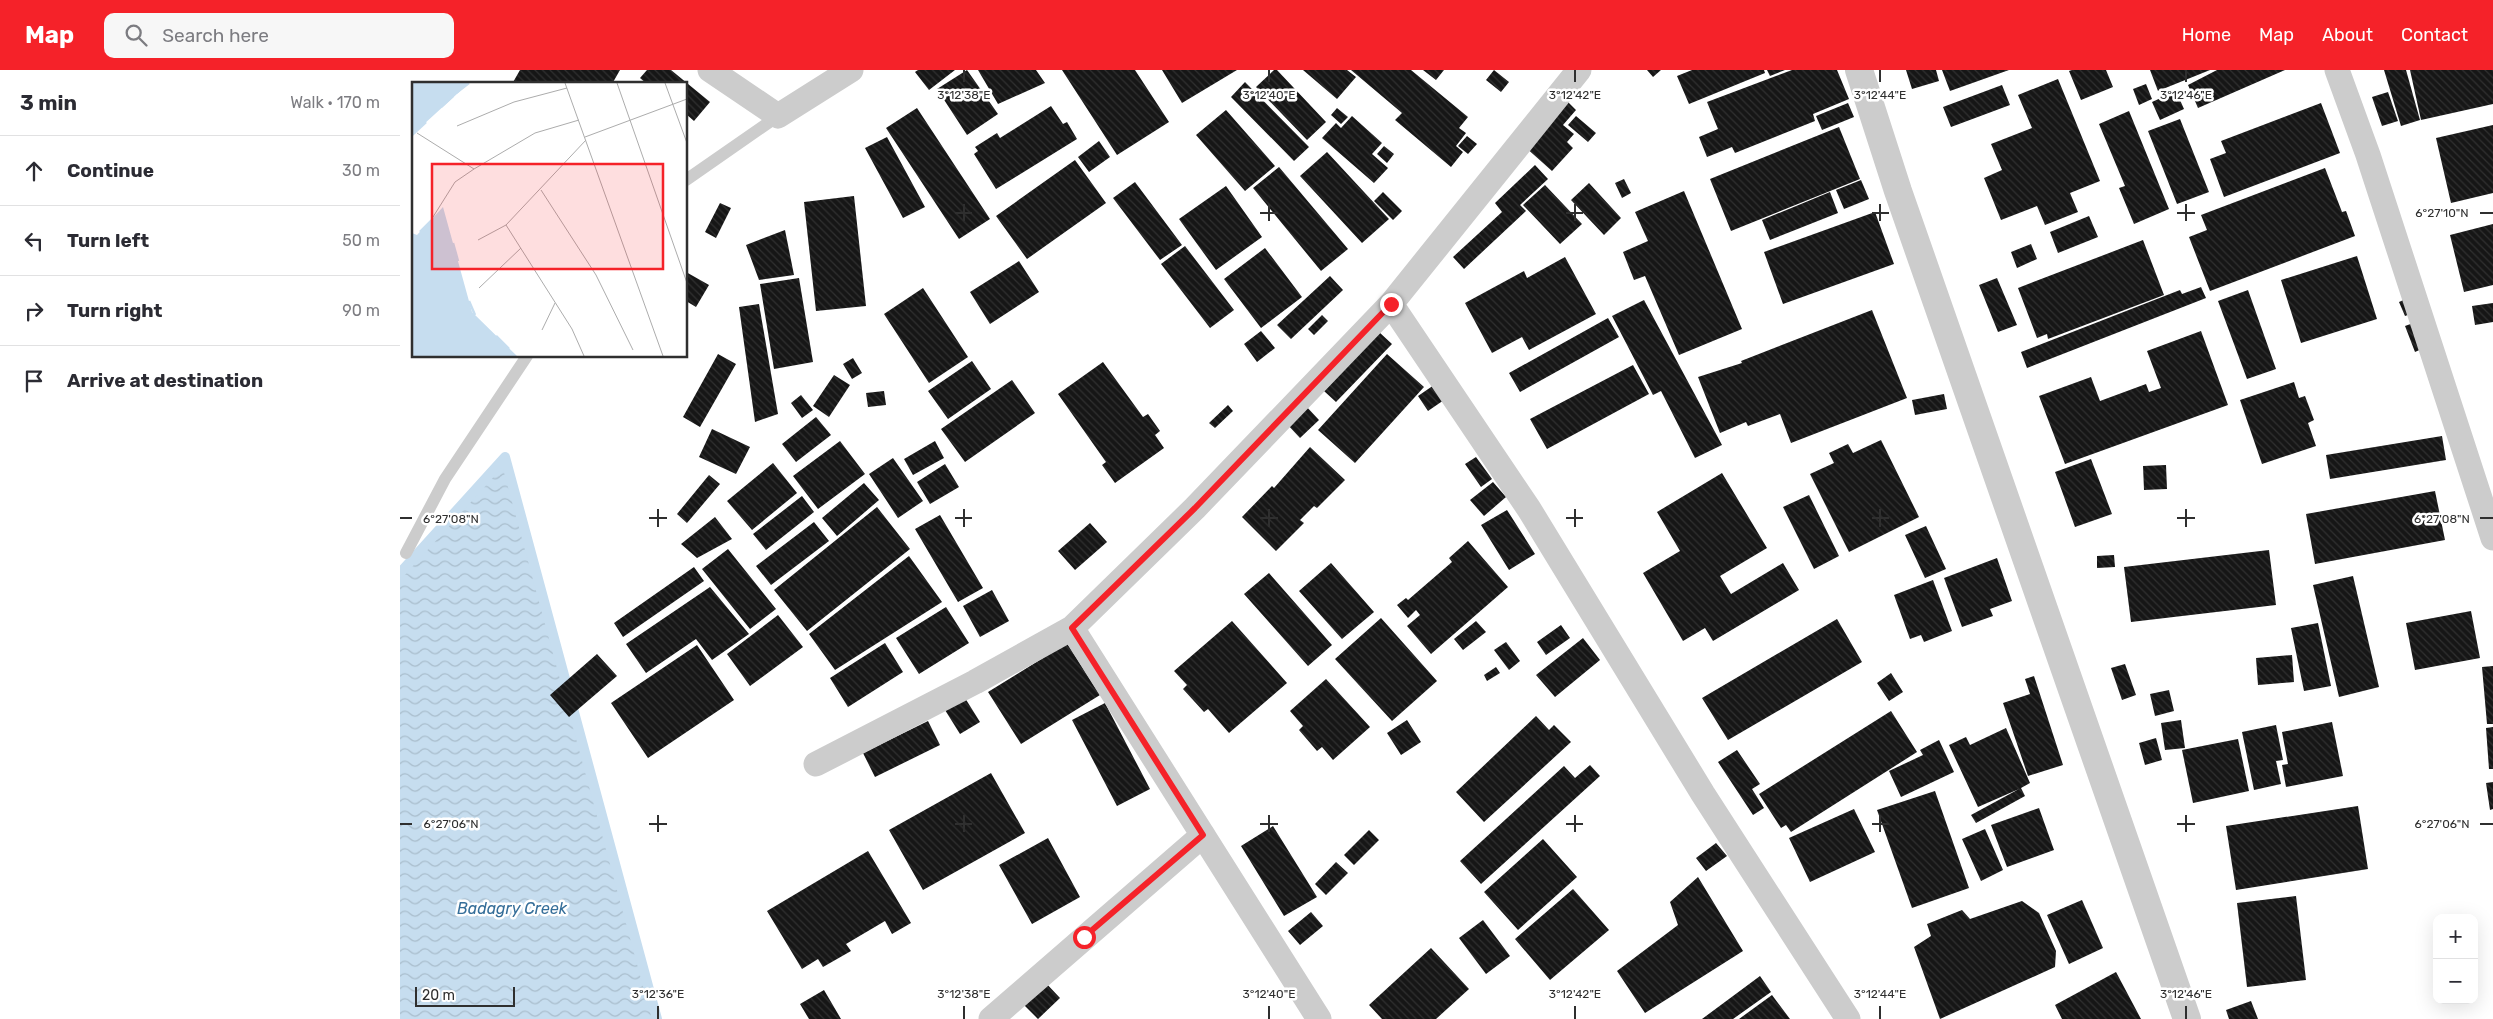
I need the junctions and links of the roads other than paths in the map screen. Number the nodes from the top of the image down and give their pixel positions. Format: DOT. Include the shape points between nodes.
graph roads {
  1 [pos="710,70"];
  2 [pos="852,70"];
  3 [pos="1580,70"];
  4 [pos="1859,70"];
  5 [pos="2337,70"];
  6 [pos="778,116"];
  7 [pos="688,179"];
  8 [pos="1391,304"];
  9 [pos="525,358"];
  10 [pos="2493,538"];
  11 [pos="406,553"];
  12 [pos="1072,628"];
  13 [pos="816,764"];
  14 [pos="1203,835"];
  15 [pos="991,1019"];
  16 [pos="1319,1019"];
  17 [pos="1848,1019"];
  18 [pos="2188,1019"];
  1 -- 6 [label="street"];
  2 -- 6 [label="street"];
  3 -- 8 [label="street"];
  4 -- 18 [label="street" via="1898,191"];
  5 -- 10 [label="street" via="2368,155"];
  6 -- 7 [label="lane"];
  8 -- 12 [label="street" via="1195,508"];
  8 -- 17 [label="street" via="1529,509 1703,794"];
  9 -- 11 [label="lane" via="445,479"];
  12 -- 13 [label="street"];
  12 -- 14 [label="street"];
  14 -- 15 [label="street"];
  14 -- 16 [label="street"];
}
